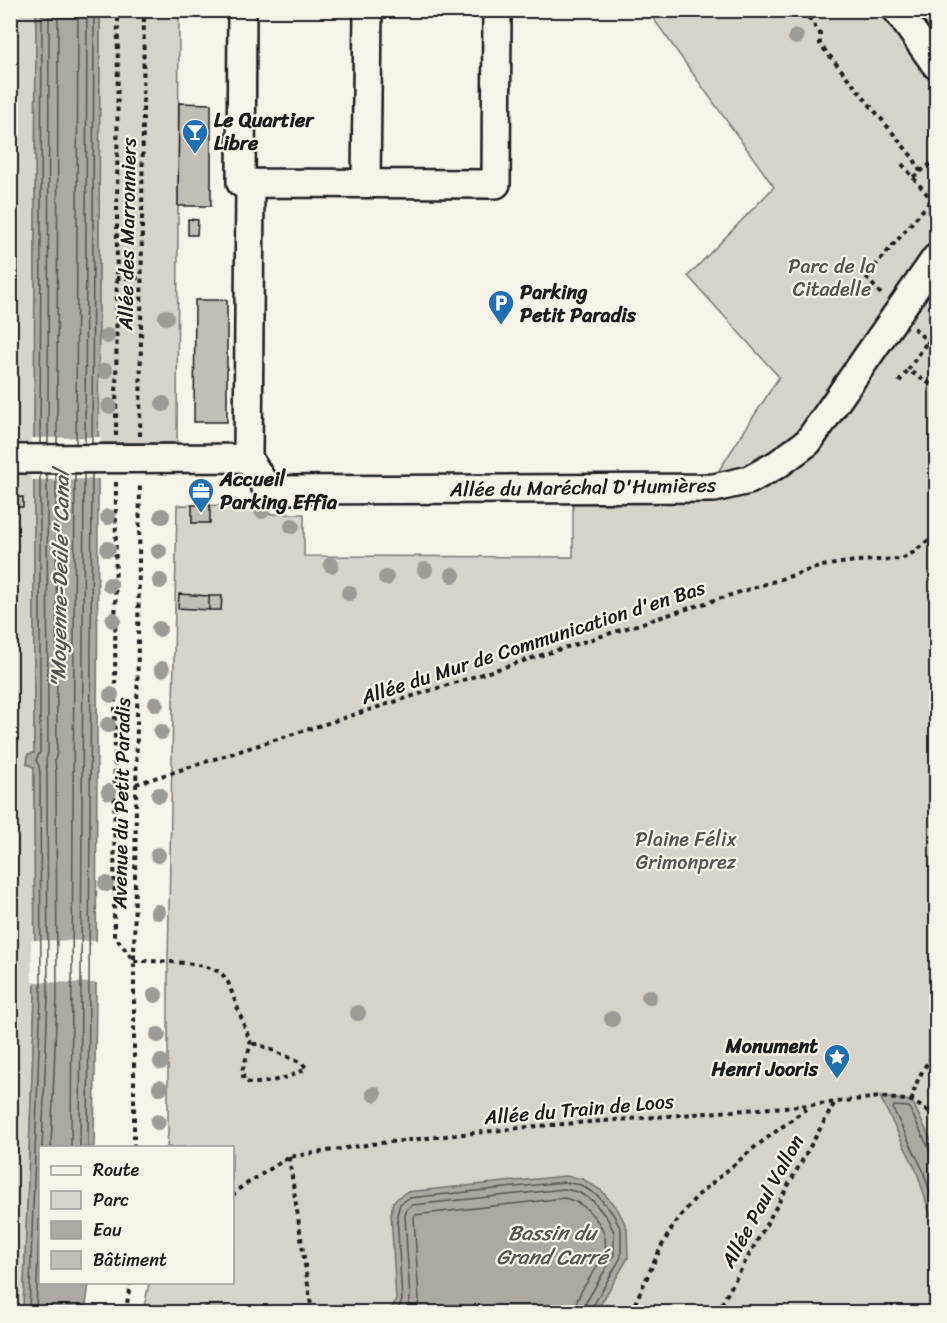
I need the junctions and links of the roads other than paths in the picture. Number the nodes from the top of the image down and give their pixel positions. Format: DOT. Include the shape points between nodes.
graph roads {
  1 [pos="242,10"];
  2 [pos="368,10"];
  3 [pos="497,10"];
  4 [pos="897,10"];
  5 [pos="936,65"];
  6 [pos="250,183"];
  7 [pos="366,183"];
  8 [pos="936,258"];
  9 [pos="248,458"];
  10 [pos="19,459"];
  1 -- 6 [label="street" via="241,183"];
  2 -- 7 [label="street"];
  3 -- 7 [label="street" via="496,184"];
  4 -- 5 [label="street"];
  6 -- 7 [label="street"];
  6 -- 9 [label="street"];
  8 -- 9 [label="street, Allée du Maréchal D'Humières" via="808,442 749,480 714,488 268,490"];
  9 -- 10 [label="street"];
}
